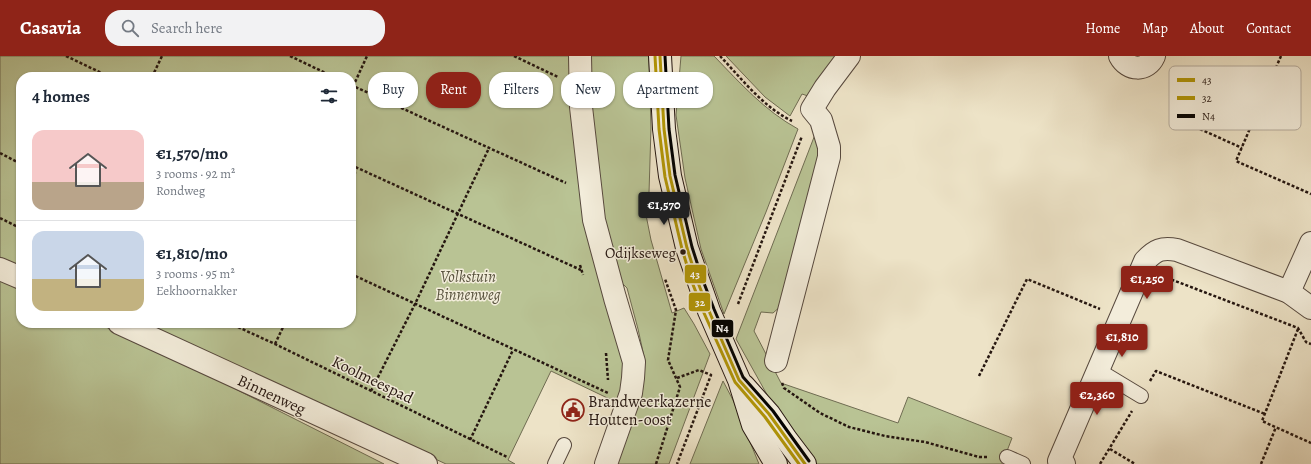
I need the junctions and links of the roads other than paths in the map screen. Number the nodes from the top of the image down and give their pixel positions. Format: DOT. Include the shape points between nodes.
graph roads {
  1 [pos="580,56"];
  2 [pos="660,56"];
  3 [pos="848,56"];
  4 [pos="1120,56"];
  5 [pos="1154,56"];
  6 [pos="1311,243"];
  7 [pos="0,268"];
  8 [pos="16,276"];
  9 [pos="1289,292"];
  10 [pos="1311,308"];
  11 [pos="130,328"];
  12 [pos="776,361"];
  13 [pos="1098,370"];
  14 [pos="739,380"];
  15 [pos="1141,396"];
  16 [pos="564,445"];
  17 [pos="1007,457"];
  18 [pos="1057,463"];
  19 [pos="426,464"];
  20 [pos="555,464"];
  21 [pos="606,464"];
  22 [pos="776,464"];
  23 [pos="805,464"];
  24 [pos="1023,464"];
  1 -- 21 [label="street" via="581,107 594,220 634,362 631,393"];
  2 -- 14 [label="street" via="664,129 678,214 708,311"];
  3 -- 12 [label="street" via="812,109 821,120 829,147 829,157"];
  4 -- 5 [label="street" via="1125,63 1137,68 1148,64"];
  6 -- 9 [label="street"];
  7 -- 8 [label="street"];
  9 -- 10 [label="street"];
  9 -- 13 [label="street" via="1177,250 1159,250 1145,261"];
  11 -- 19 [label="street, Binnenweg"];
  13 -- 15 [label="lane"];
  13 -- 18 [label="street"];
  14 -- 22 [label="street" via="753,425"];
  14 -- 23 [label="street" via="770,414"];
  16 -- 20 [label="lane"];
  17 -- 24 [label="lane"];
}
